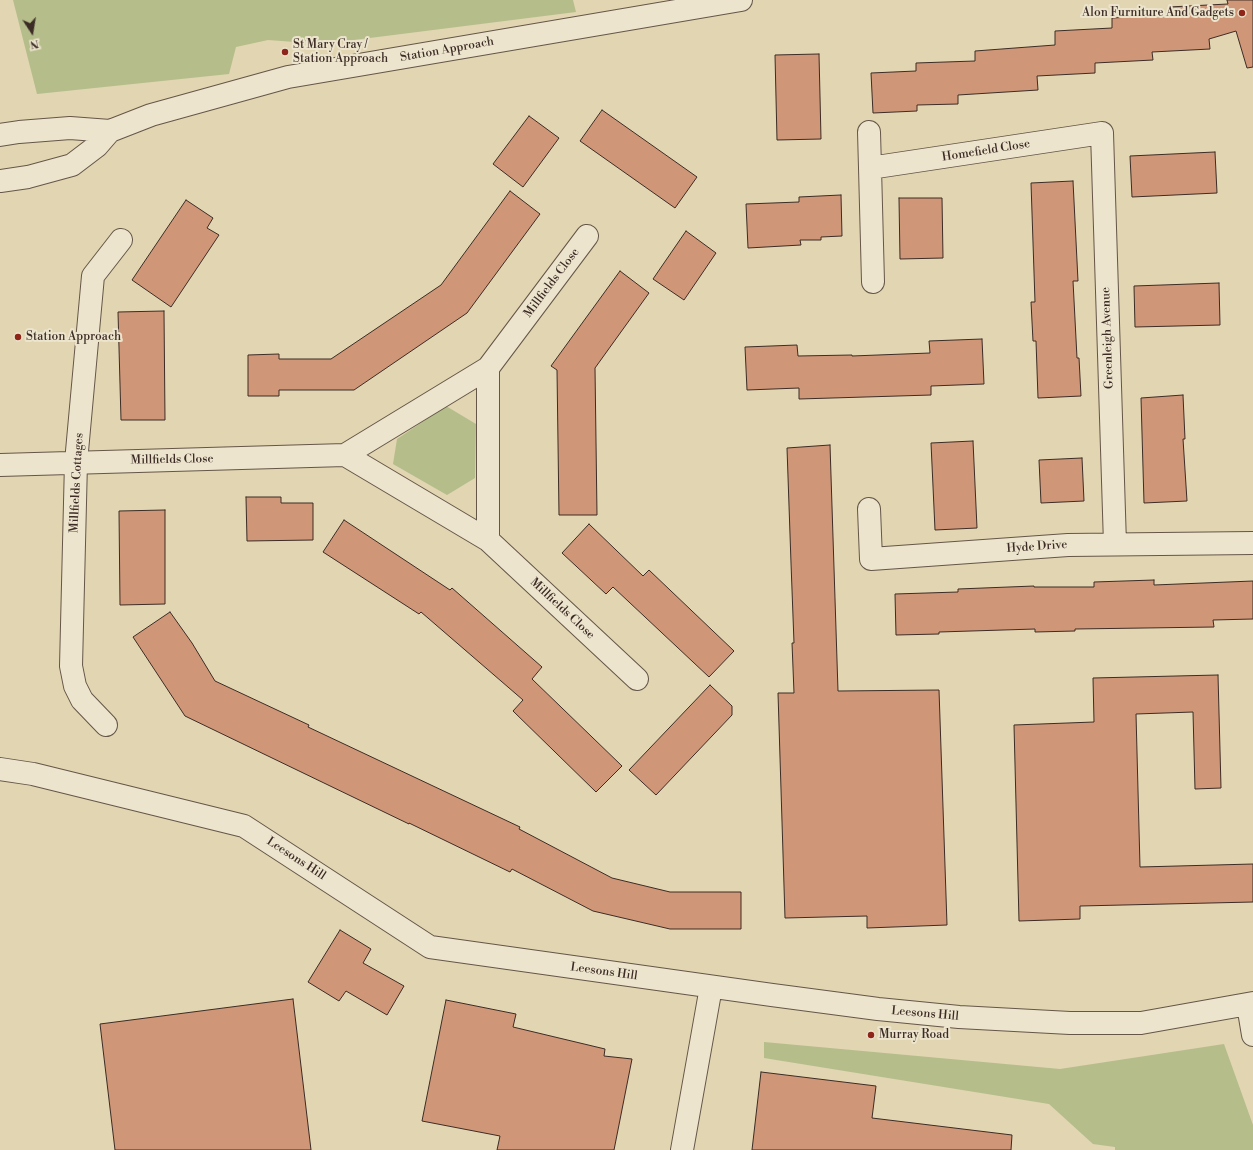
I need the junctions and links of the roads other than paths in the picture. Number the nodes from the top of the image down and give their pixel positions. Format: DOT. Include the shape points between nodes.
graph roads {
  1 [pos="742,0"];
  2 [pos="110,131"];
  3 [pos="869,132"];
  4 [pos="1102,133"];
  5 [pos="0,135"];
  6 [pos="870,168"];
  7 [pos="0,181"];
  8 [pos="587,236"];
  9 [pos="121,240"];
  10 [pos="873,282"];
  11 [pos="488,368"];
  12 [pos="345,456"];
  13 [pos="76,462"];
  14 [pos="0,465"];
  15 [pos="869,509"];
  16 [pos="488,540"];
  17 [pos="1253,543"];
  18 [pos="1115,544"];
  19 [pos="637,679"];
  20 [pos="106,725"];
  21 [pos="0,768"];
  22 [pos="711,987"];
  23 [pos="1250,1004"];
  24 [pos="1253,1035"];
  25 [pos="682,1150"];
  1 -- 2 [label="street, Station Approach" via="288,77 151,114"];
  2 -- 5 [label="street, Station Approach" via="70,128"];
  2 -- 7 [label="street, Station Approach" via="97,146 72,164 28,177"];
  3 -- 6 [label="street"];
  4 -- 6 [label="street, Homefield Close"];
  4 -- 18 [label="street, Greenleigh Avenue"];
  6 -- 10 [label="street"];
  8 -- 11 [label="street, Millfields Close"];
  9 -- 13 [label="street, Millfields Cottages" via="94,276"];
  11 -- 12 [label="street, Millfields Close"];
  11 -- 16 [label="street"];
  12 -- 13 [label="street, Millfields Close"];
  12 -- 16 [label="street, Millfields Close"];
  13 -- 14 [label="street, Millfields Close"];
  13 -- 20 [label="street, Millfields Cottages" via="71,666 75,686 82,700"];
  15 -- 18 [label="street, Hyde Drive" via="871,559"];
  16 -- 19 [label="street, Millfields Close"];
  17 -- 18 [label="street, Hyde Drive"];
  21 -- 22 [label="street, Leesons Hill" via="244,826 430,948"];
  22 -- 23 [label="street, Leesons Hill" via="886,1010 1070,1023 1141,1023"];
  22 -- 25 [label="street"];
  23 -- 24 [label="street, Leesons Hill"];
}
